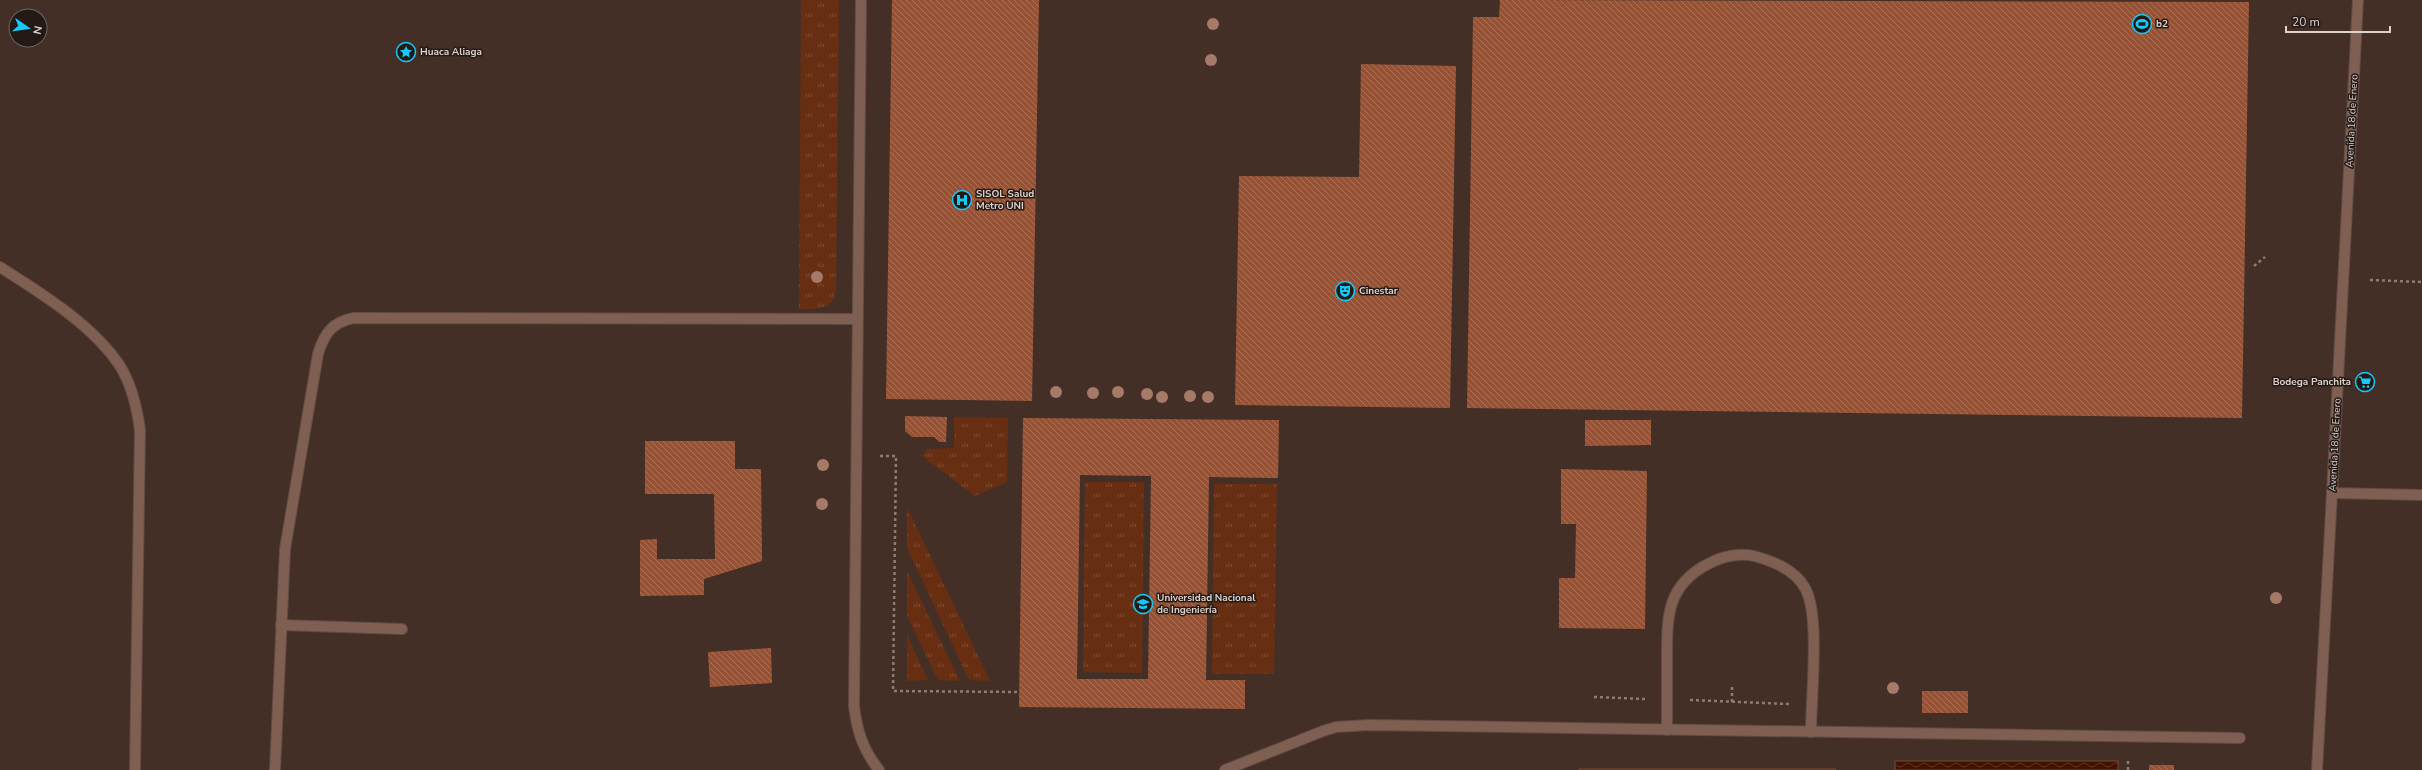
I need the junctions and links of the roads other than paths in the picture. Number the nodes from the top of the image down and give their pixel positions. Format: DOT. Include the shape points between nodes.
graph roads {
  1 [pos="861,0"];
  2 [pos="2358,0"];
  3 [pos="0,267"];
  4 [pos="858,319"];
  5 [pos="2332,493"];
  6 [pos="2422,495"];
  7 [pos="281,625"];
  8 [pos="402,629"];
  9 [pos="1667,730"];
  10 [pos="1811,732"];
  11 [pos="2240,738"];
  12 [pos="134,770"];
  13 [pos="275,770"];
  14 [pos="879,770"];
  15 [pos="1225,770"];
  16 [pos="2317,770"];
  1 -- 4 [label="street"];
  2 -- 5 [label="street, Avenida 18 de Enero"];
  3 -- 12 [label="street" via="36,290 91,332 120,367 136,408 140,430"];
  4 -- 7 [label="street" via="354,318 335,325 324,336 318,354 285,549"];
  4 -- 14 [label="street" via="854,706 859,736"];
  5 -- 6 [label="street"];
  5 -- 16 [label="street, Avenida 18 de Enero"];
  7 -- 8 [label="street"];
  7 -- 13 [label="street"];
  9 -- 10 [label="street"];
  9 -- 10 [label="street" via="1667,622 1675,594 1691,575 1708,564 1727,556 1752,556 1789,571 1806,589 1813,618"];
  9 -- 15 [label="street" via="1349,726 1304,737"];
  10 -- 11 [label="street"];
}
